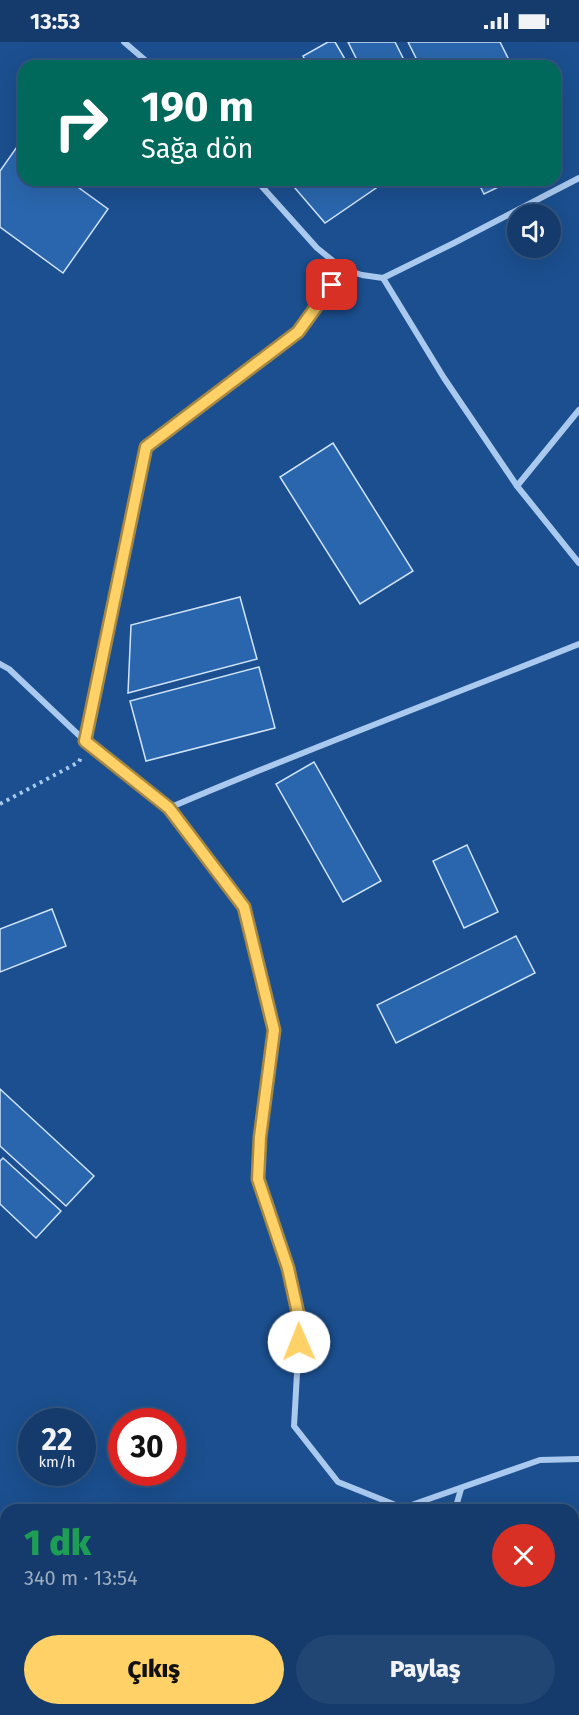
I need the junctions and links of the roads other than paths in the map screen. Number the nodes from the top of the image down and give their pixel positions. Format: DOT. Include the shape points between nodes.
graph roads {
  1 [pos="124,42"];
  2 [pos="145,60"];
  3 [pos="579,178"];
  4 [pos="261,186"];
  5 [pos="343,269"];
  6 [pos="383,278"];
  7 [pos="579,410"];
  8 [pos="517,486"];
  9 [pos="579,563"];
  10 [pos="579,645"];
  11 [pos="0,664"];
  12 [pos="85,741"];
  13 [pos="169,808"];
  14 [pos="579,1459"];
  15 [pos="461,1489"];
  16 [pos="393,1504"];
  17 [pos="415,1504"];
  18 [pos="457,1504"];
  1 -- 2 [label="street"];
  3 -- 6 [label="street"];
  4 -- 5 [label="street" via="317,248"];
  5 -- 6 [label="street"];
  5 -- 12 [label="street" via="298,332 146,447"];
  6 -- 8 [label="street"];
  7 -- 8 [label="street"];
  8 -- 9 [label="street"];
  10 -- 13 [label="street"];
  11 -- 12 [label="street"];
  12 -- 13 [label="street"];
  13 -- 16 [label="street" via="244,907 274,1030 258,1179 288,1268 300,1322 294,1426 338,1482"];
  14 -- 15 [label="street" via="540,1460"];
  15 -- 17 [label="street"];
  15 -- 18 [label="street"];
}
